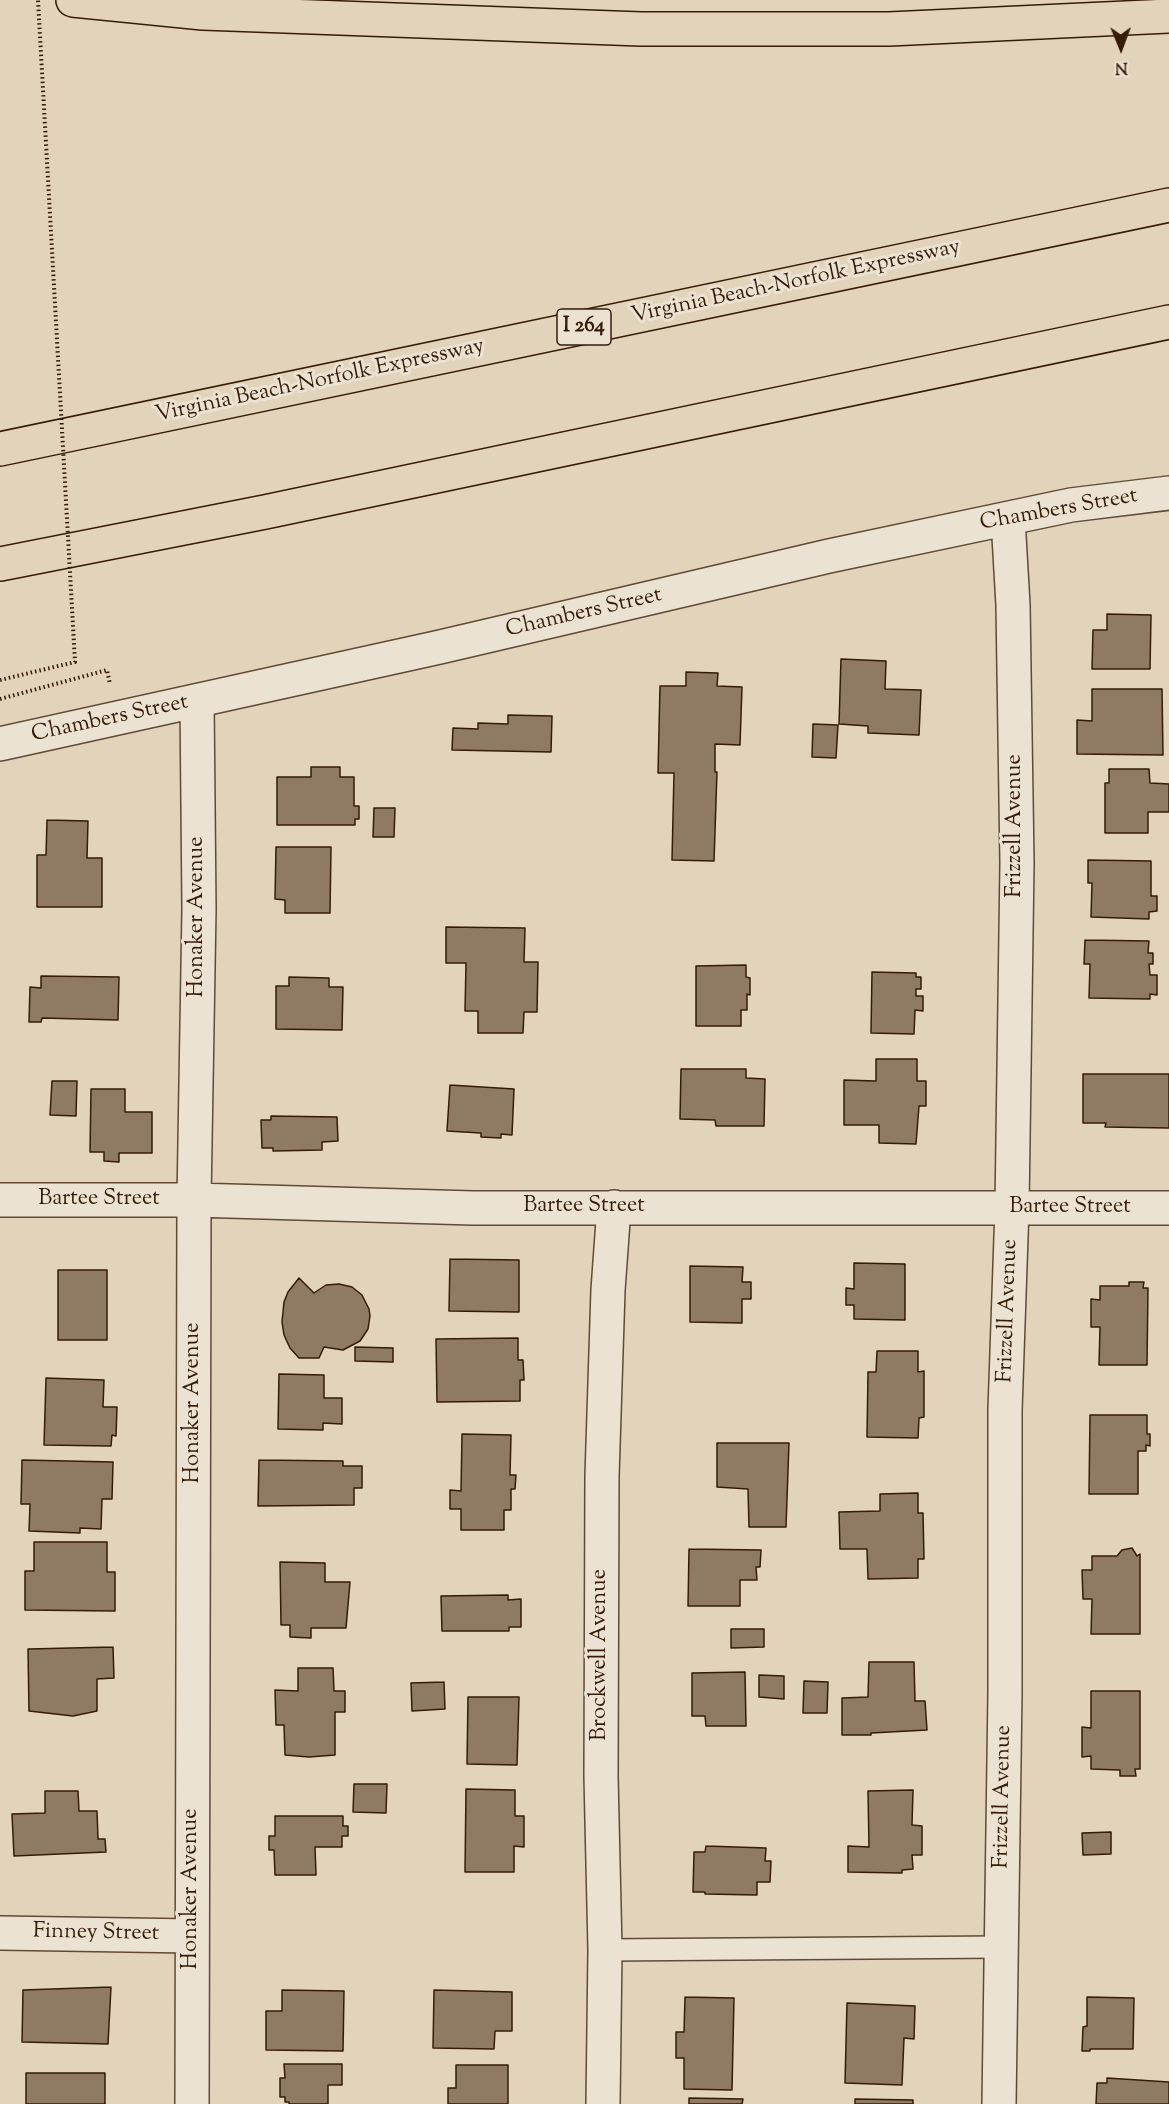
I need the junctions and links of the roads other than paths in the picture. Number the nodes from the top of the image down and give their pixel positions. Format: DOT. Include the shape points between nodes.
graph roads {
  1 [pos="73,0"];
  2 [pos="1169,16"];
  3 [pos="1169,205"];
  4 [pos="1169,322"];
  5 [pos="0,448"];
  6 [pos="1169,493"];
  7 [pos="1008,519"];
  8 [pos="0,564"];
  9 [pos="196,701"];
  10 [pos="0,744"];
  11 [pos="0,1200"];
  12 [pos="194,1200"];
  13 [pos="614,1207"];
  14 [pos="1012,1208"];
  15 [pos="1169,1208"];
  16 [pos="0,1933"];
  17 [pos="192,1936"];
  18 [pos="1002,1947"];
  19 [pos="605,1950"];
  20 [pos="192,2104"];
  21 [pos="603,2104"];
  22 [pos="999,2104"];
  1 -- 2 [label="highway" via="203,13 641,29 889,29"];
  3 -- 5 [label="highway, Virginia Beach-Norfolk Expressway / I 264"];
  4 -- 8 [label="highway" via="277,510"];
  6 -- 7 [label="street, Chambers Street" via="1071,505"];
  7 -- 9 [label="street, Chambers Street" via="829,556"];
  7 -- 14 [label="street, Frizzell Avenue" via="1017,862"];
  9 -- 10 [label="street, Chambers Street"];
  9 -- 12 [label="street, Honaker Avenue" via="199,909"];
  11 -- 12 [label="street, Bartee Street"];
  12 -- 13 [label="street, Bartee Street" via="473,1208"];
  12 -- 17 [label="street, Honaker Avenue"];
  13 -- 14 [label="street, Bartee Street"];
  13 -- 19 [label="street, Brockwell Avenue" via="602,1476"];
  14 -- 15 [label="street, Bartee Street"];
  14 -- 18 [label="street, Frizzell Avenue" via="1005,1410"];
  16 -- 17 [label="street, Finney Street"];
  17 -- 20 [label="street, Honaker Avenue"];
  18 -- 19 [label="lane"];
  18 -- 22 [label="street, Frizzell Avenue"];
  19 -- 21 [label="street, Brockwell Avenue"];
}
